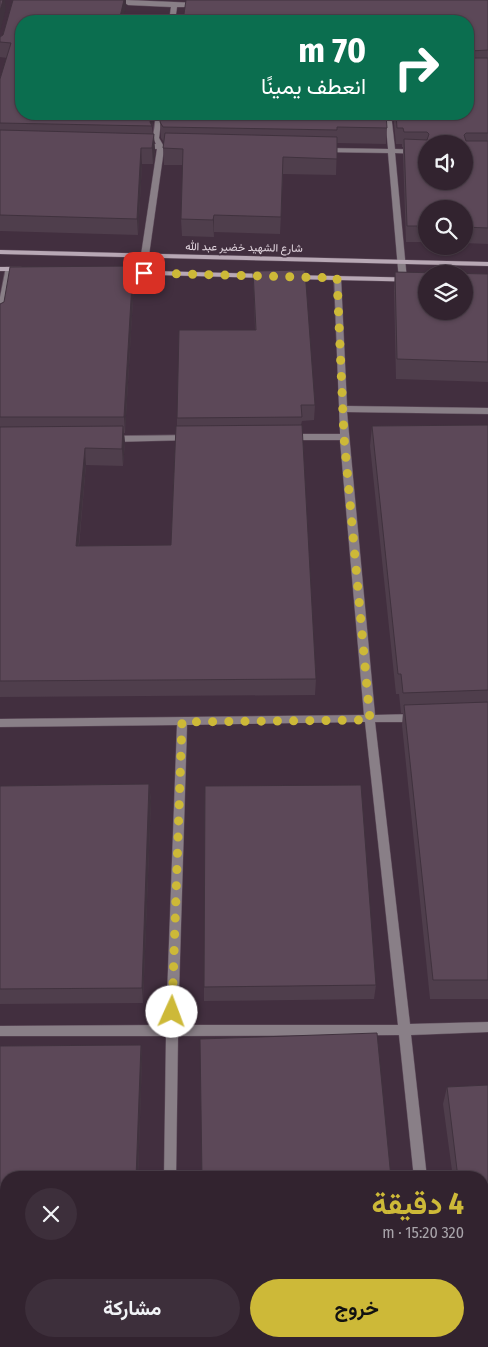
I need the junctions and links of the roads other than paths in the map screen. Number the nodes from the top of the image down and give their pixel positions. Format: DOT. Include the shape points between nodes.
graph roads {
  1 [pos="129,1"];
  2 [pos="119,2"];
  3 [pos="174,5"];
  4 [pos="202,6"];
  5 [pos="173,15"];
  6 [pos="158,120"];
  7 [pos="389,120"];
  8 [pos="132,146"];
  9 [pos="161,147"];
  10 [pos="180,147"];
  11 [pos="316,149"];
  12 [pos="393,150"];
  13 [pos="418,152"];
  14 [pos="0,252"];
  15 [pos="145,255"];
  16 [pos="401,262"];
  17 [pos="488,264"];
  18 [pos="4,269"];
  19 [pos="29,270"];
  20 [pos="108,272"];
  21 [pos="277,277"];
  22 [pos="287,277"];
  23 [pos="337,278"];
  24 [pos="403,280"];
  25 [pos="418,280"];
  26 [pos="0,318"];
  27 [pos="342,409"];
  28 [pos="488,411"];
  29 [pos="285,437"];
  30 [pos="344,437"];
  31 [pos="196,438"];
  32 [pos="98,439"];
  33 [pos="429,718"];
  34 [pos="370,720"];
  35 [pos="182,722"];
  36 [pos="0,723"];
  37 [pos="488,1027"];
  38 [pos="404,1030"];
  39 [pos="0,1031"];
  40 [pos="172,1031"];
  41 [pos="170,1171"];
  42 [pos="420,1171"];
  1 -- 2 [label="street"];
  1 -- 3 [label="street"];
  3 -- 4 [label="street"];
  3 -- 5 [label="street"];
  6 -- 9 [label="street" via="156,138"];
  7 -- 12 [label="street"];
  8 -- 9 [label="street"];
  9 -- 10 [label="street"];
  9 -- 15 [label="street"];
  11 -- 12 [label="street"];
  12 -- 13 [label="street"];
  12 -- 16 [label="street"];
  14 -- 15 [label="main road, شارع الشهيد خضير عبد الله"];
  15 -- 16 [label="main road, شارع الشهيد خضير عبد الله"];
  16 -- 17 [label="main road, شارع الشهيد خضير عبد الله"];
  16 -- 24 [label="street"];
  18 -- 19 [label="main road"];
  18 -- 26 [label="street"];
  20 -- 21 [label="main road"];
  22 -- 23 [label="main road"];
  23 -- 24 [label="main road"];
  23 -- 27 [label="street"];
  24 -- 25 [label="main road"];
  27 -- 28 [label="street"];
  27 -- 30 [label="street"];
  29 -- 30 [label="street"];
  30 -- 34 [label="street"];
  31 -- 32 [label="street"];
  33 -- 34 [label="street"];
  34 -- 35 [label="street"];
  34 -- 38 [label="street"];
  35 -- 36 [label="street"];
  35 -- 40 [label="street"];
  37 -- 38 [label="street"];
  38 -- 40 [label="street"];
  38 -- 42 [label="street"];
  39 -- 40 [label="street"];
  40 -- 41 [label="street"];
}
